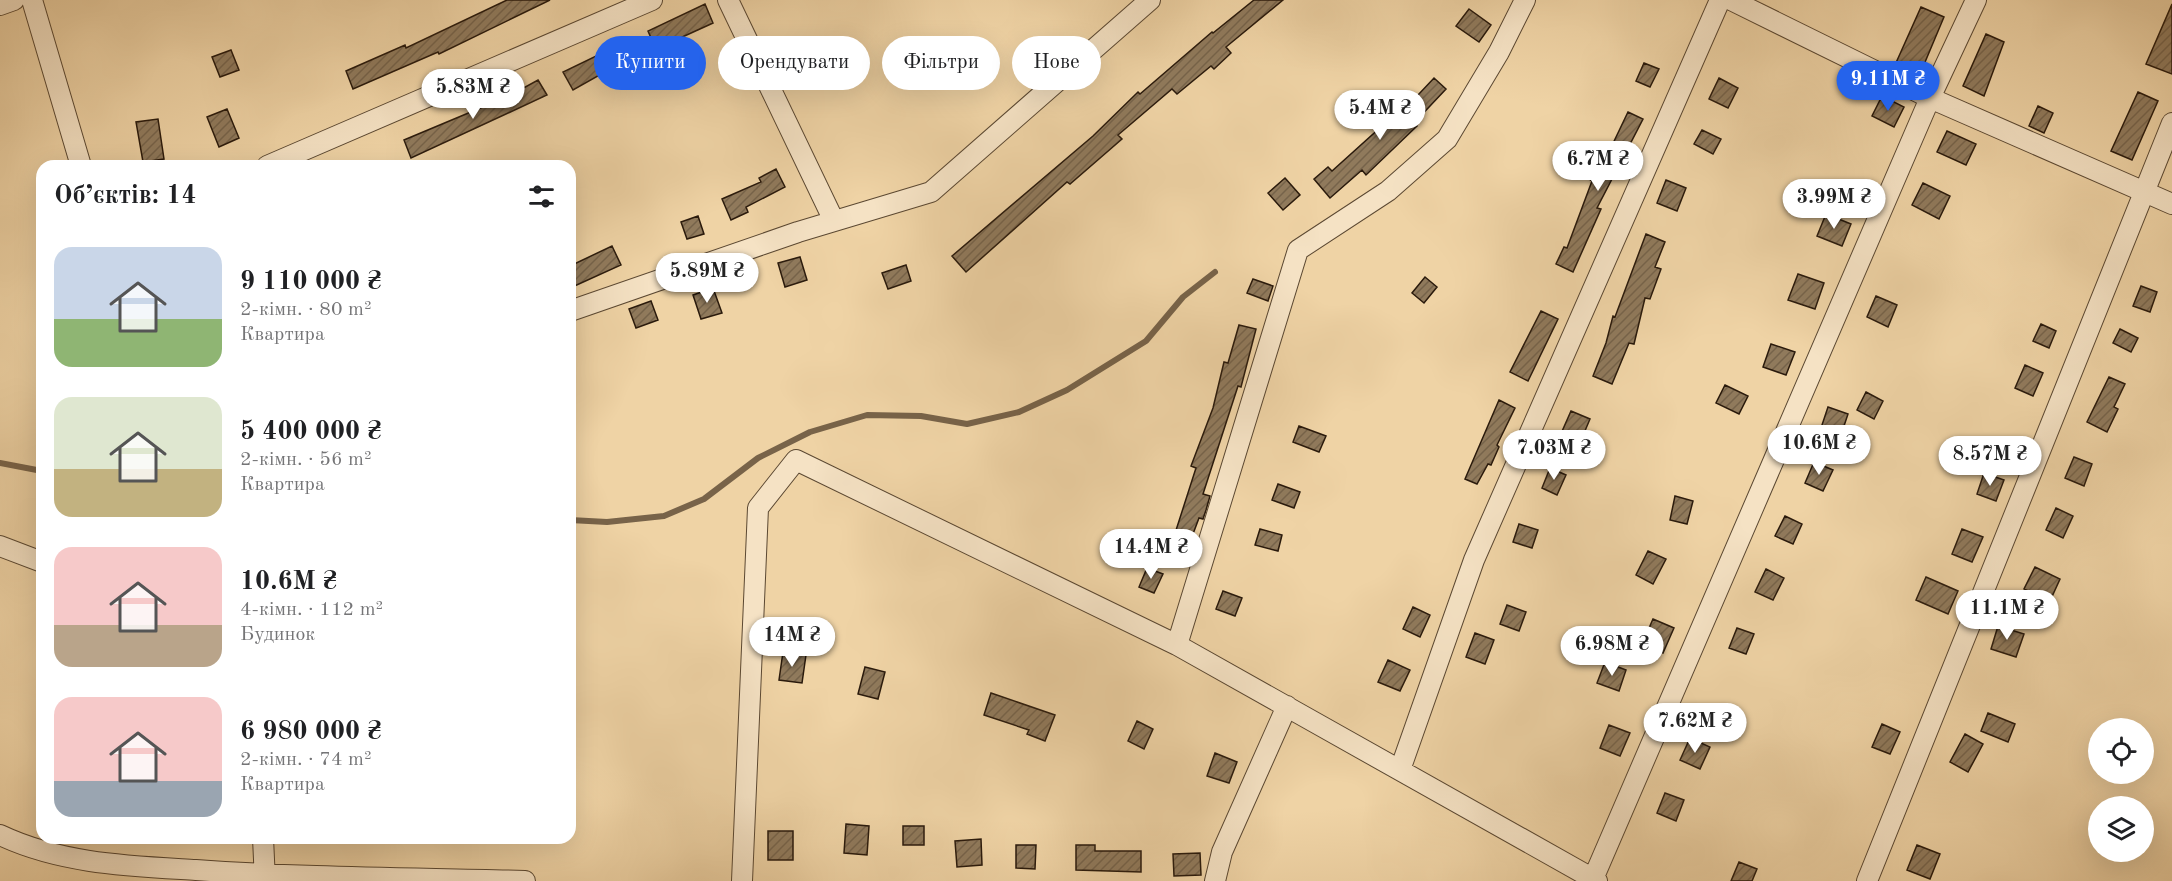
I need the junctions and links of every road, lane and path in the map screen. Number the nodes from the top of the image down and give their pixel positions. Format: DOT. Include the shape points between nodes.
graph roads {
  1 [pos="14,0"];
  2 [pos="32,0"];
  3 [pos="652,0"];
  4 [pos="728,0"];
  5 [pos="1150,0"];
  6 [pos="1525,0"];
  7 [pos="1720,0"];
  8 [pos="1731,0"];
  9 [pos="1976,0"];
  10 [pos="0,5"];
  11 [pos="1930,98"];
  12 [pos="2172,123"];
  13 [pos="79,160"];
  14 [pos="281,160"];
  15 [pos="2144,192"];
  16 [pos="2172,204"];
  17 [pos="834,221"];
  18 [pos="576,308"];
  19 [pos="0,546"];
  20 [pos="36,560"];
  21 [pos="1177,645"];
  22 [pos="1287,706"];
  23 [pos="1400,770"];
  24 [pos="0,835"];
  25 [pos="263,844"];
  26 [pos="265,878"];
  27 [pos="1595,880"];
  28 [pos="525,881"];
  29 [pos="742,881"];
  30 [pos="1215,881"];
  31 [pos="1867,881"];
  1 -- 10 [label="street"];
  2 -- 13 [label="street"];
  3 -- 14 [label="street"];
  4 -- 17 [label="street"];
  5 -- 17 [label="street" via="931,192"];
  6 -- 21 [label="street" via="1448,139 1388,191 1299,250"];
  7 -- 23 [label="street" via="1474,560"];
  8 -- 11 [label="street"];
  9 -- 11 [label="street"];
  11 -- 15 [label="street"];
  11 -- 27 [label="street"];
  12 -- 15 [label="street"];
  15 -- 16 [label="street"];
  15 -- 31 [label="street"];
  17 -- 18 [label="street"];
  19 -- 20 [label="street"];
  21 -- 22 [label="street"];
  21 -- 29 [label="street" via="796,460 758,508"];
  22 -- 23 [label="street"];
  22 -- 30 [label="street" via="1222,852"];
  23 -- 27 [label="street"];
  24 -- 26 [label="street" via="22,846 98,863"];
  25 -- 26 [label="street"];
  26 -- 28 [label="street"];
}
